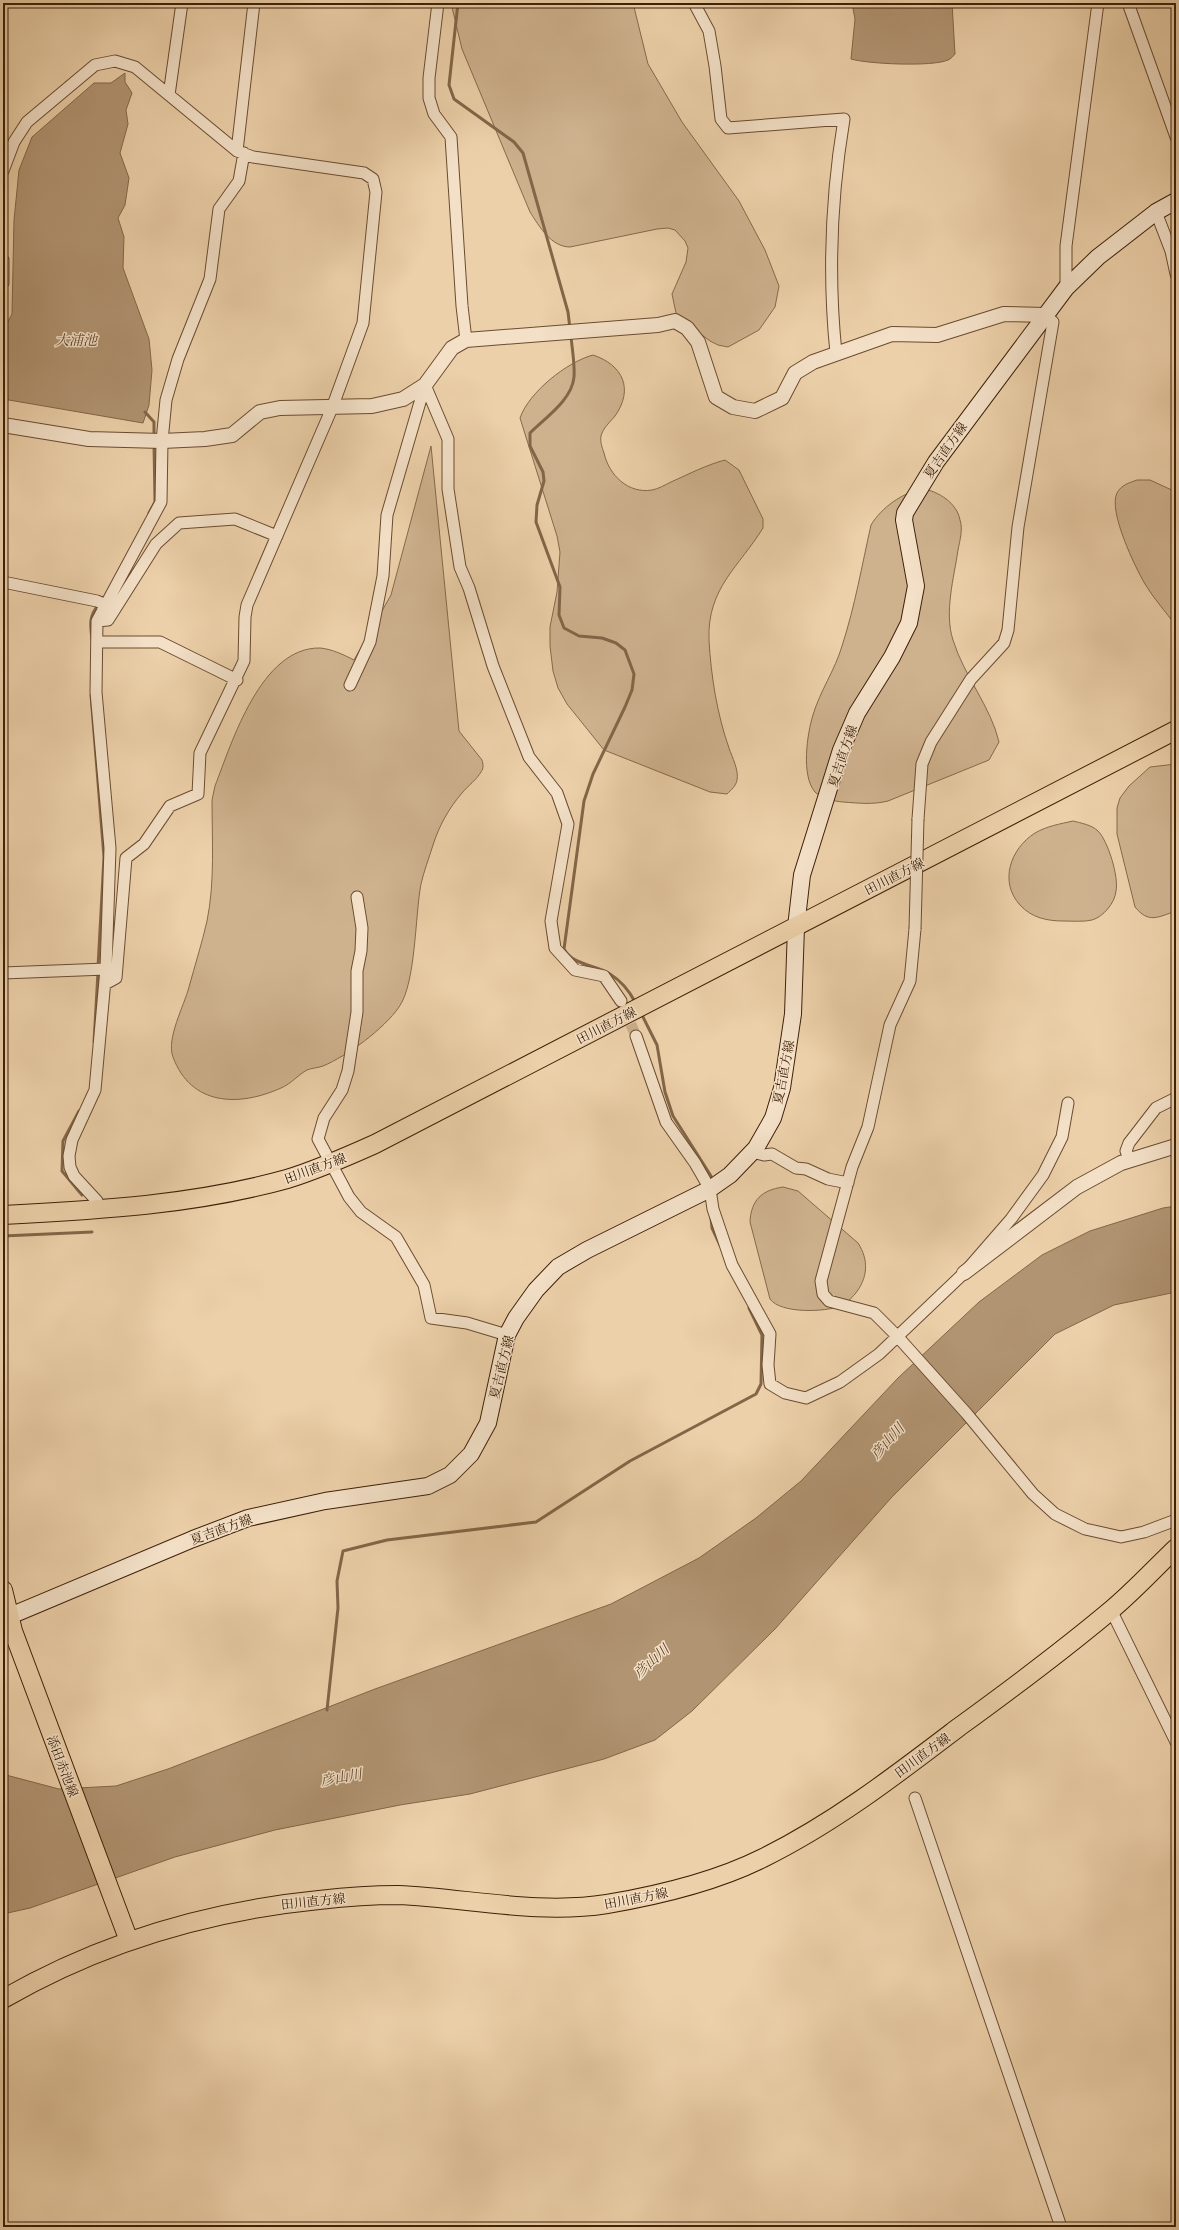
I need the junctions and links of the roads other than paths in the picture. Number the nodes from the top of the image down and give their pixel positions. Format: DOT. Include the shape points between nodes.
graph roads {
  1 [pos="182,3"];
  2 [pos="254,3"];
  3 [pos="438,3"];
  4 [pos="694,3"];
  5 [pos="1098,3"];
  6 [pos="1128,3"];
  7 [pos="169,95"];
  8 [pos="1176,137"];
  9 [pos="240,152"];
  10 [pos="3,171"];
  11 [pos="1176,201"];
  12 [pos="1156,212"];
  13 [pos="3,260"];
  14 [pos="1176,274"];
  15 [pos="3,283"];
  16 [pos="1066,288"];
  17 [pos="1044,315"];
  18 [pos="466,340"];
  19 [pos="836,353"];
  20 [pos="426,385"];
  21 [pos="332,408"];
  22 [pos="3,425"];
  23 [pos="162,441"];
  24 [pos="277,536"];
  25 [pos="3,582"];
  26 [pos="106,605"];
  27 [pos="97,621"];
  28 [pos="98,642"];
  29 [pos="237,680"];
  30 [pos="350,685"];
  31 [pos="1176,730"];
  32 [pos="1176,741"];
  33 [pos="357,898"];
  34 [pos="796,933"];
  35 [pos="100,970"];
  36 [pos="3,972"];
  37 [pos="105,984"];
  38 [pos="621,1001"];
  39 [pos="636,1036"];
  40 [pos="1176,1098"];
  41 [pos="1068,1103"];
  42 [pos="1176,1146"];
  43 [pos="752,1152"];
  44 [pos="1130,1160"];
  45 [pos="334,1167"];
  46 [pos="848,1183"];
  47 [pos="710,1189"];
  48 [pos="99,1210"];
  49 [pos="3,1215"];
  50 [pos="3,1225"];
  51 [pos="964,1273"];
  52 [pos="507,1335"];
  53 [pos="897,1336"];
  54 [pos="1176,1520"];
  55 [pos="1176,1548"];
  56 [pos="3,1590"];
  57 [pos="1111,1610"];
  58 [pos="8,1622"];
  59 [pos="1176,1742"];
  60 [pos="915,1798"];
  61 [pos="127,1935"];
  62 [pos="3,1999"];
  63 [pos="1061,2227"];
  1 -- 7 [label="street"];
  2 -- 9 [label="street"];
  3 -- 18 [label="street" via="429,98 434,114 451,137"];
  4 -- 19 [label="street" via="709,31 716,66 721,119 728,128 844,119 831,221 831,303"];
  5 -- 16 [label="street" via="1066,246"];
  6 -- 8 [label="street"];
  7 -- 9 [label="street"];
  7 -- 10 [label="street" via="135,67 115,61 95,65 27,122 14,142"];
  9 -- 21 [label="street" via="253,157 364,173 373,179 376,192 363,323"];
  9 -- 23 [label="street" via="239,181 219,209 210,279 178,359 166,400"];
  11 -- 12 [label="main road, 夏吉直方線"];
  12 -- 14 [label="street" via="1171,250"];
  12 -- 16 [label="main road, 夏吉直方線" via="1098,257"];
  13 -- 15 [label="street"];
  16 -- 17 [label="main road, 夏吉直方線"];
  17 -- 19 [label="street" via="1004,314 937,335 892,334"];
  17 -- 34 [label="main road, 夏吉直方線" via="936,462 905,513 904,520 916,586 909,623 892,657 857,712 841,750 802,875"];
  17 -- 46 [label="street, bridge" via="1053,322 1018,527 1008,630 1004,644 971,679 931,742 922,764 915,929 910,980 890,1025 868,1128 852,1166"];
  18 -- 19 [label="street" via="675,322 687,328 698,342 716,397 733,407 755,411 782,398 795,373"];
  18 -- 20 [label="street" via="452,348"];
  20 -- 21 [label="street" via="403,399 372,406"];
  20 -- 30 [label="street" via="387,515 384,576 370,642"];
  20 -- 38 [label="street" via="448,439 448,489 460,568 469,588 493,666 529,757 557,793 568,824 551,921 555,948 575,970 604,976"];
  21 -- 23 [label="street" via="280,408 260,412 232,435"];
  21 -- 24 [label="street"];
  22 -- 23 [label="street" via="89,439"];
  23 -- 26 [label="street" via="161,502"];
  24 -- 27 [label="street" via="235,519 179,523 156,544 108,620"];
  24 -- 29 [label="street" via="247,605 244,661"];
  25 -- 26 [label="street"];
  26 -- 27 [label="street"];
  27 -- 28 [label="street"];
  28 -- 29 [label="street" via="160,642"];
  28 -- 35 [label="street" via="96,692 110,848"];
  29 -- 37 [label="street" via="200,753 198,794 170,806 144,844 126,858 116,978"];
  31 -- 34 [label="main road, 田川直方線"];
  32 -- 34 [label="main road, 田川直方線"];
  33 -- 45 [label="street" via="362,928 361,951 356,971 357,1012 348,1071 342,1090 324,1118 318,1139"];
  34 -- 43 [label="main road, 夏吉直方線" via="793,1014 782,1088 773,1118"];
  34 -- 45 [label="main road, 田川直方線" via="487,1100 376,1156"];
  35 -- 36 [label="street"];
  35 -- 37 [label="street"];
  37 -- 48 [label="street" via="95,1090 72,1140 69,1156 74,1176 97,1201"];
  39 -- 47 [label="street" via="666,1122"];
  40 -- 44 [label="street" via="1156,1108 1129,1143 1126,1151"];
  41 -- 51 [label="street" via="1062,1137 1043,1175 1011,1219"];
  42 -- 44 [label="street"];
  43 -- 46 [label="street" via="772,1154 796,1168"];
  43 -- 47 [label="main road, 夏吉直方線" via="730,1175"];
  44 -- 51 [label="street" via="1077,1187"];
  45 -- 48 [label="main road, 田川直方線" via="246,1190 174,1203"];
  45 -- 50 [label="main road, 田川直方線" via="261,1196 196,1210"];
  45 -- 52 [label="street" via="348,1197 361,1212 396,1237 424,1285 431,1318 467,1323"];
  46 -- 53 [label="street" via="821,1281 823,1294 829,1301 874,1313"];
  47 -- 52 [label="main road, 夏吉直方線" via="558,1267 536,1290"];
  47 -- 53 [label="street" via="713,1209 732,1265 770,1334 770,1384 785,1393 806,1398 840,1382 879,1354"];
  48 -- 49 [label="main road, 田川直方線"];
  51 -- 53 [label="street"];
  52 -- 58 [label="main road, 夏吉直方線" via="488,1423 471,1454 450,1475 428,1486 325,1501 248,1518 194,1539"];
  53 -- 54 [label="street" via="967,1414 1033,1494 1055,1514 1085,1529 1120,1537 1144,1532"];
  55 -- 57 [label="main road, 田川直方線"];
  56 -- 58 [label="main road, 添田赤池線"];
  57 -- 59 [label="street"];
  57 -- 61 [label="main road, 田川直方線" via="985,1708 823,1826 761,1860 725,1874 666,1893 603,1905 553,1907 396,1895 345,1897 281,1904"];
  58 -- 61 [label="main road, 添田赤池線"];
  60 -- 63 [label="street"];
  61 -- 62 [label="main road, 田川直方線"];
}
